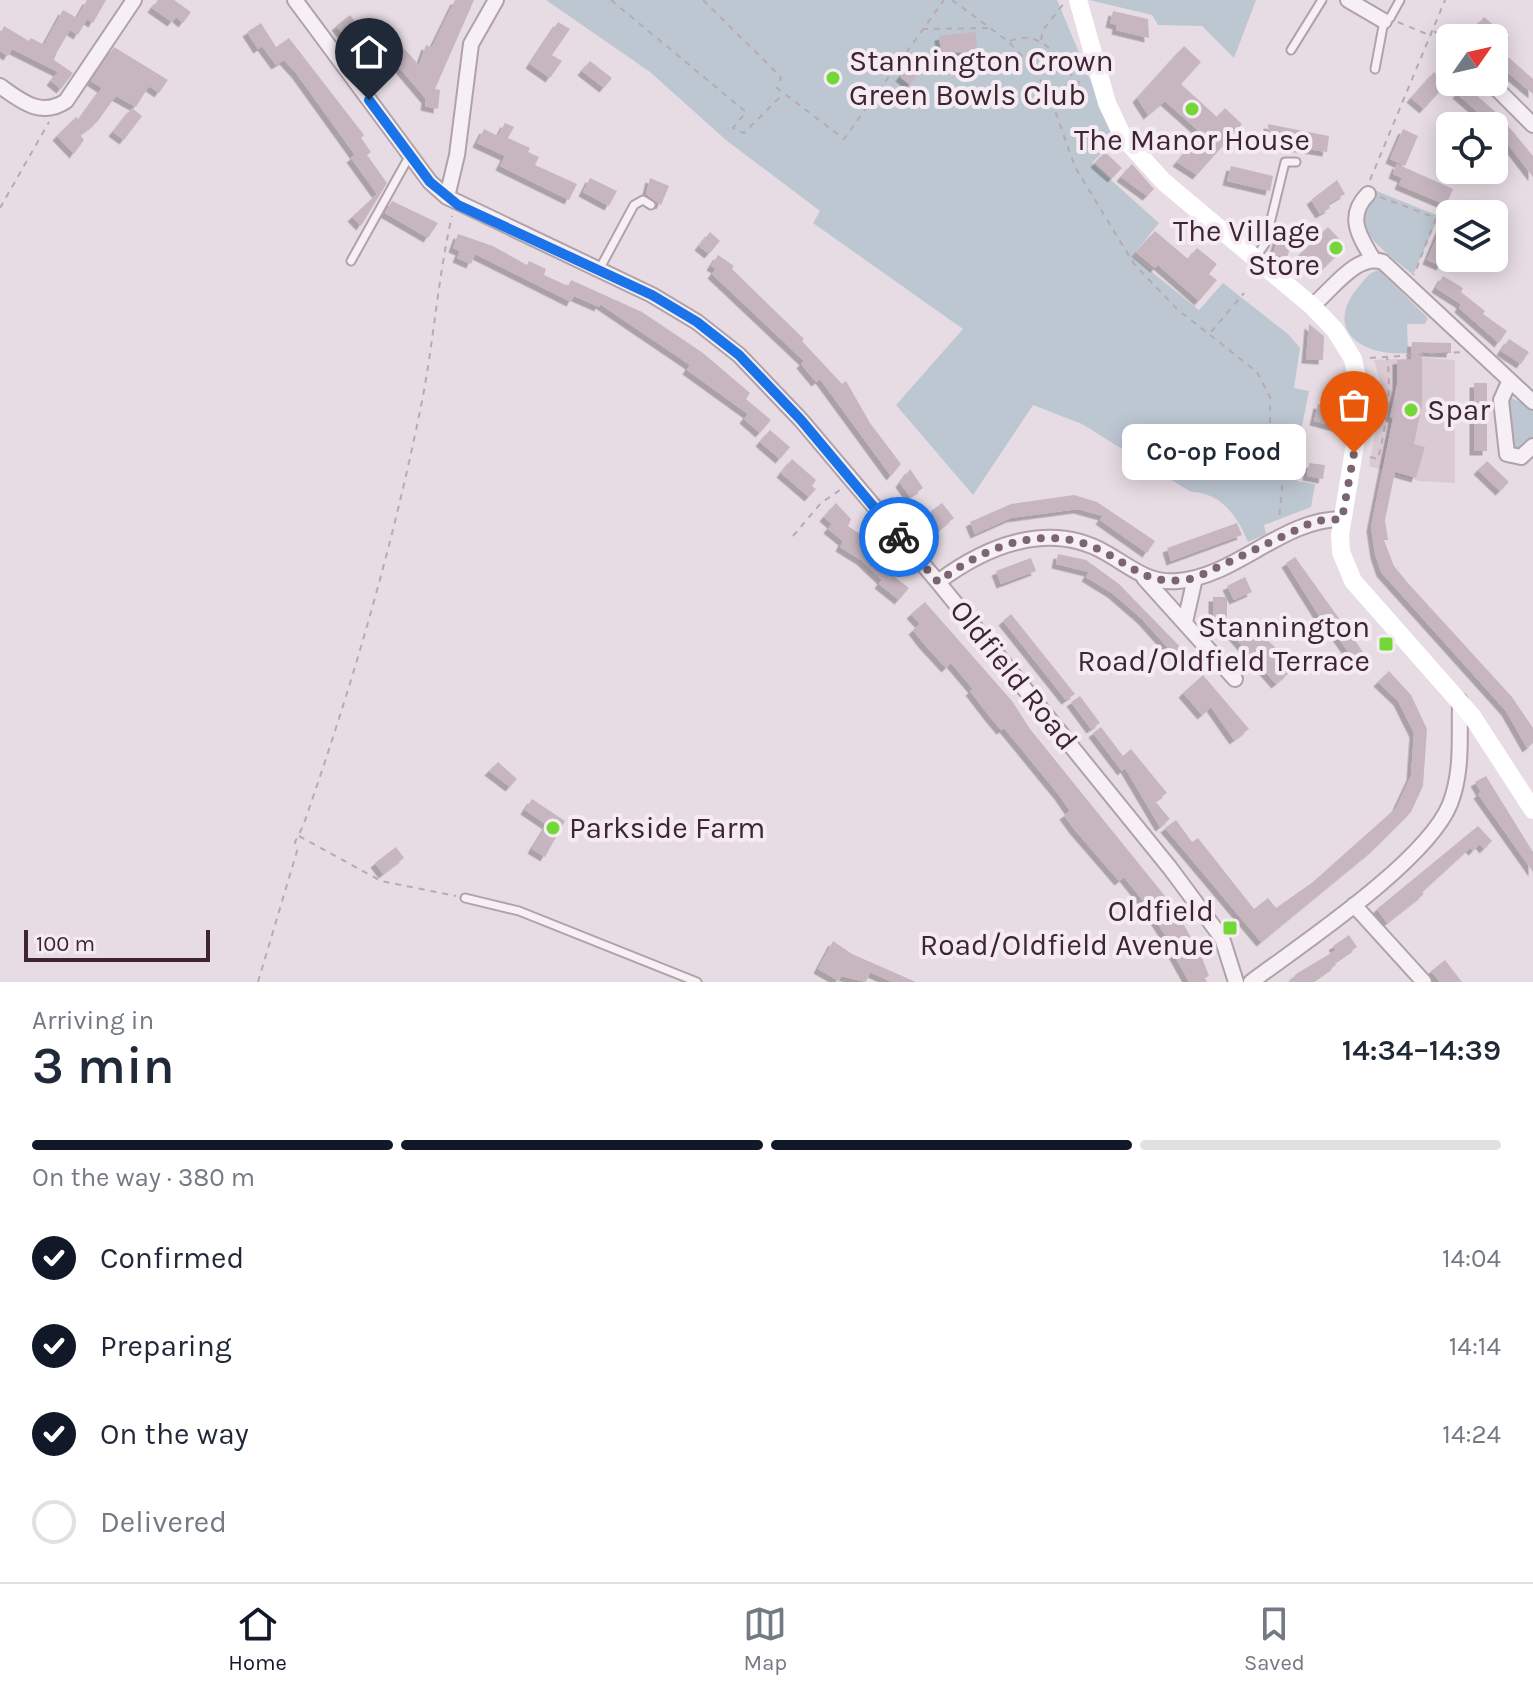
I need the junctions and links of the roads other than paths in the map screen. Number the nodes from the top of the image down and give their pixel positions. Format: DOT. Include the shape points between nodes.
graph roads {
  1 [pos="134,0"];
  2 [pos="295,0"];
  3 [pos="496,0"];
  4 [pos="1078,0"];
  5 [pos="1322,0"];
  6 [pos="1348,0"];
  7 [pos="1400,0"];
  8 [pos="1387,20"];
  9 [pos="1291,50"];
  10 [pos="1375,69"];
  11 [pos="0,86"];
  12 [pos="1504,96"];
  13 [pos="1533,125"];
  14 [pos="410,155"];
  15 [pos="1296,162"];
  16 [pos="1368,194"];
  17 [pos="452,201"];
  18 [pos="651,205"];
  19 [pos="1255,258"];
  20 [pos="1373,259"];
  21 [pos="351,261"];
  22 [pos="599,270"];
  23 [pos="1312,306"];
  24 [pos="1509,382"];
  25 [pos="1533,402"];
  26 [pos="1533,446"];
  27 [pos="1342,519"];
  28 [pos="1143,577"];
  29 [pos="1195,578"];
  30 [pos="938,582"];
  31 [pos="1185,622"];
  32 [pos="1235,679"];
  33 [pos="1460,701"];
  34 [pos="1533,810"];
  35 [pos="465,898"];
  36 [pos="1354,905"];
  37 [pos="697,982"];
  38 [pos="1236,982"];
  39 [pos="1251,982"];
  40 [pos="1424,982"];
  1 -- 11 [label="street" via="66,101 40,109"];
  2 -- 14 [label="street, Oldfield Road"];
  3 -- 17 [label="street" via="471,44"];
  4 -- 19 [label="main road" via="1098,76 1130,146 1164,182"];
  5 -- 9 [label="lane"];
  6 -- 8 [label="street"];
  7 -- 8 [label="lane"];
  8 -- 10 [label="lane"];
  12 -- 13 [label="street"];
  14 -- 17 [label="street, Oldfield Road"];
  14 -- 21 [label="lane"];
  15 -- 19 [label="lane" via="1289,160 1282,167 1265,244"];
  16 -- 20 [label="street" via="1358,207 1356,227"];
  17 -- 22 [label="street, Oldfield Road"];
  18 -- 22 [label="lane" via="643,200 634,205"];
  19 -- 23 [label="main road"];
  20 -- 23 [label="street" via="1360,263"];
  20 -- 24 [label="street" via="1408,284"];
  22 -- 30 [label="street, Oldfield Road" via="697,322 739,355"];
  23 -- 27 [label="main road" via="1353,359 1362,402"];
  24 -- 25 [label="street"];
  24 -- 26 [label="street" via="1501,400 1507,454 1521,457"];
  27 -- 29 [label="street" via="1315,521"];
  27 -- 33 [label="main road" via="1341,552 1353,581"];
  28 -- 29 [label="street"];
  28 -- 30 [label="street" via="1105,552 1057,536 1032,537 990,551"];
  28 -- 31 [label="street"];
  29 -- 31 [label="street"];
  30 -- 38 [label="street, Oldfield Road" via="1217,930"];
  31 -- 32 [label="street"];
  33 -- 34 [label="main road"];
  33 -- 36 [label="street" via="1460,755 1443,818"];
  35 -- 37 [label="lane" via="519,911"];
  36 -- 39 [label="street"];
  36 -- 40 [label="street"];
}
